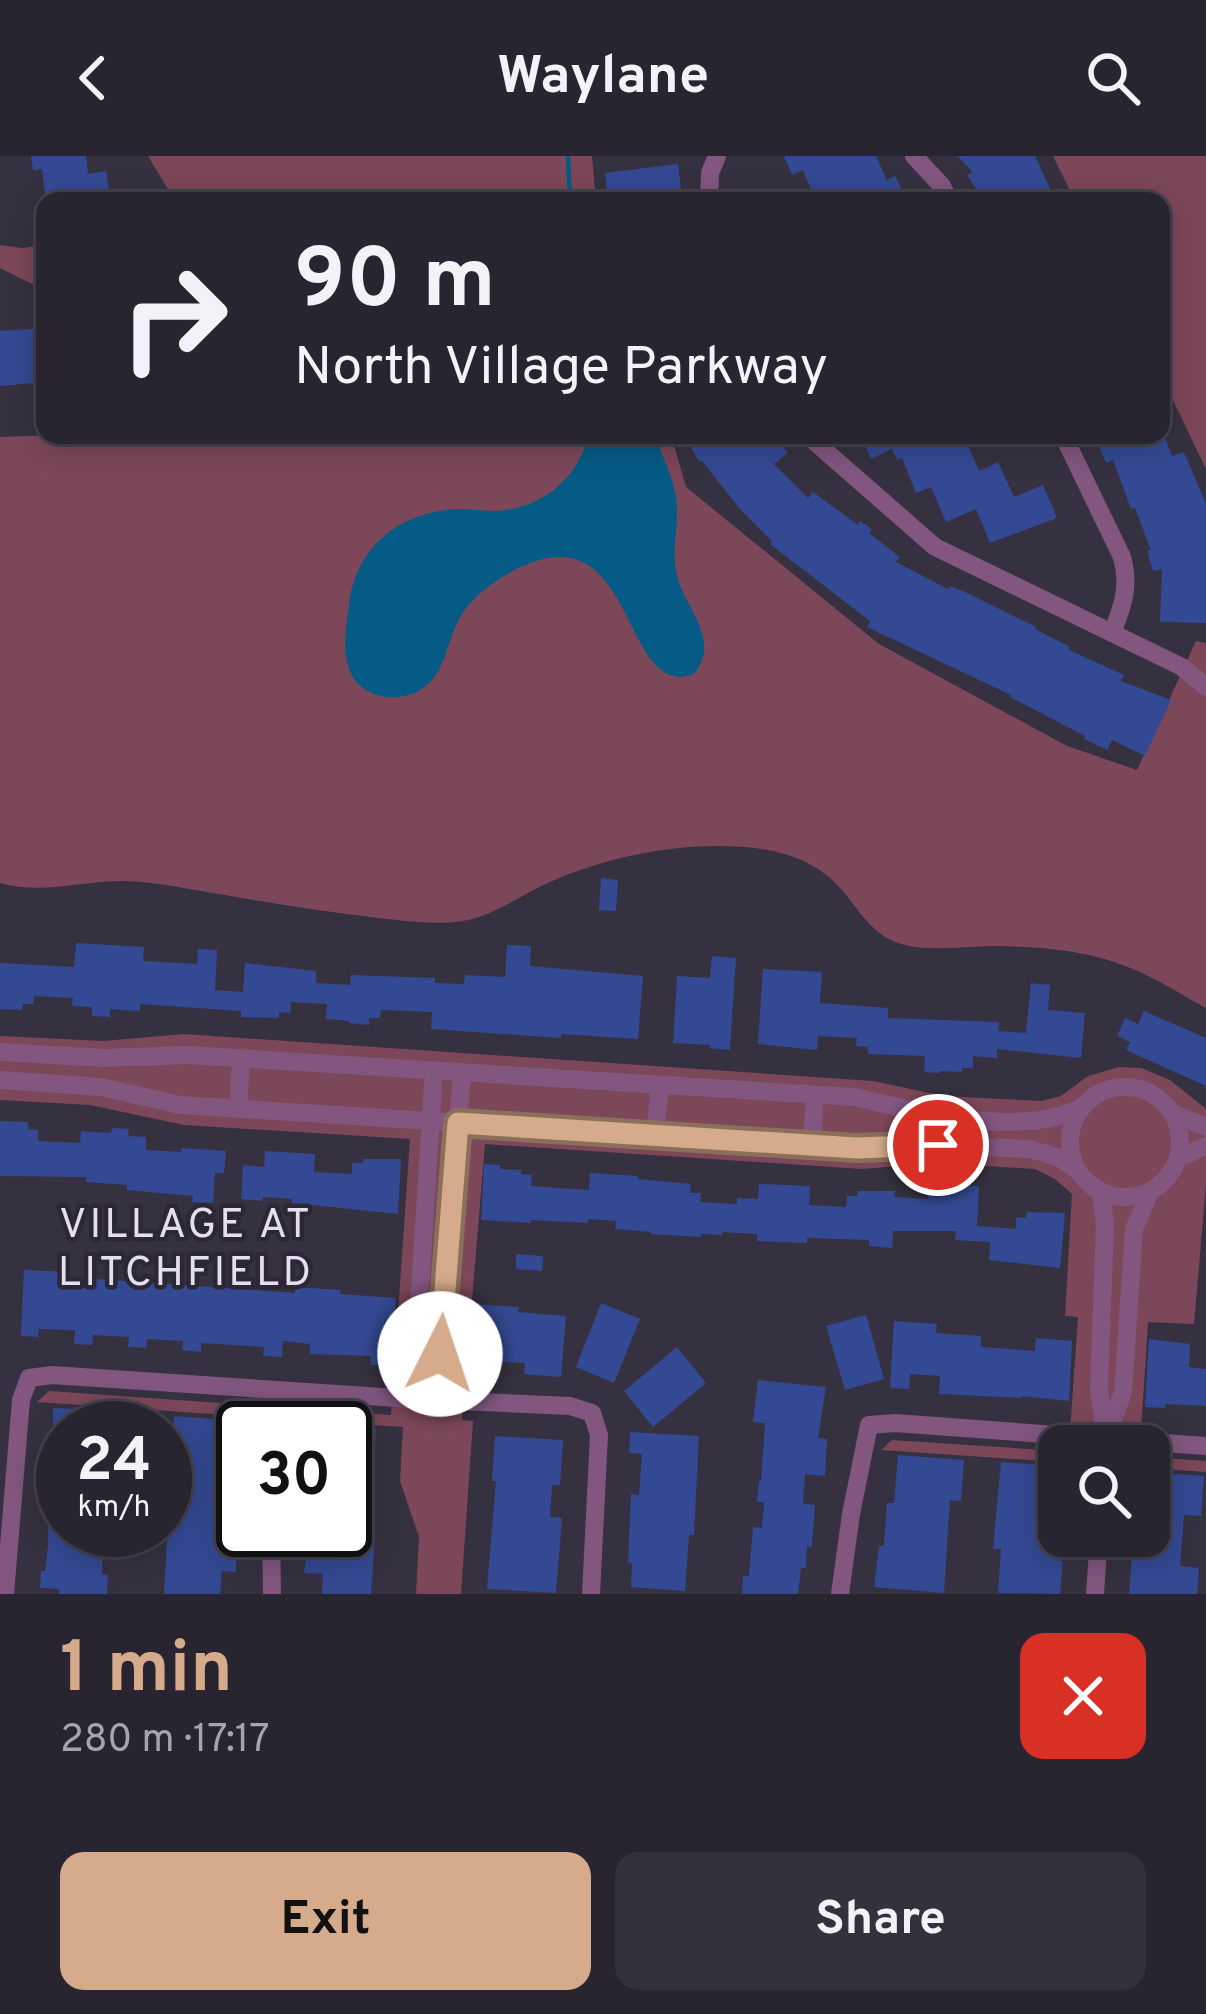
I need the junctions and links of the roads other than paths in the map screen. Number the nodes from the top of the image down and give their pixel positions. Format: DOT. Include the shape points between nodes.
graph roads {
  1 [pos="717,156"];
  2 [pos="914,156"];
  3 [pos="709,192"];
  4 [pos="945,192"];
  5 [pos="817,444"];
  6 [pos="1067,444"];
  7 [pos="1112,633"];
  8 [pos="1206,687"];
  9 [pos="0,1052"];
  10 [pos="241,1058"];
  11 [pos="434,1070"];
  12 [pos="462,1072"];
  13 [pos="0,1080"];
  14 [pos="660,1085"];
  15 [pos="815,1095"];
  16 [pos="1082,1107"];
  17 [pos="238,1108"];
  18 [pos="1174,1114"];
  19 [pos="431,1121"];
  20 [pos="458,1123"];
  21 [pos="1206,1127"];
  22 [pos="656,1135"];
  23 [pos="812,1145"];
  24 [pos="1206,1146"];
  25 [pos="1178,1158"];
  26 [pos="1078,1171"];
  27 [pos="1102,1192"];
  28 [pos="1150,1192"];
  29 [pos="275,1390"];
  30 [pos="413,1400"];
  31 [pos="437,1400"];
  32 [pos="274,1401"];
  33 [pos="1104,1425"];
  34 [pos="1112,1425"];
  35 [pos="1038,1436"];
  36 [pos="1170,1444"];
  37 [pos="1206,1445"];
  38 [pos="271,1557"];
  39 [pos="1097,1557"];
  40 [pos="5,1594"];
  41 [pos="272,1594"];
  42 [pos="591,1594"];
  43 [pos="840,1594"];
  44 [pos="1094,1594"];
  1 -- 3 [label="street"];
  2 -- 4 [label="street"];
  5 -- 7 [label="street" via="935,548"];
  6 -- 7 [label="street" via="1126,570"];
  7 -- 8 [label="street"];
  9 -- 10 [label="street"];
  10 -- 11 [label="street"];
  10 -- 17 [label="street"];
  11 -- 12 [label="street"];
  11 -- 19 [label="street"];
  12 -- 14 [label="street"];
  12 -- 20 [label="street"];
  13 -- 17 [label="street"];
  14 -- 15 [label="street"];
  14 -- 22 [label="street"];
  15 -- 16 [label="street" via="1040,1122"];
  15 -- 23 [label="street"];
  16 -- 18 [label="street" via="1130,1087"];
  16 -- 26 [label="street" via="1070,1138"];
  17 -- 19 [label="street"];
  18 -- 21 [label="street"];
  18 -- 25 [label="street"];
  19 -- 20 [label="street"];
  19 -- 30 [label="street"];
  20 -- 22 [label="street"];
  20 -- 31 [label="street"];
  22 -- 23 [label="street"];
  23 -- 26 [label="street" via="1030,1149"];
  24 -- 25 [label="street"];
  25 -- 28 [label="street"];
  26 -- 27 [label="street"];
  27 -- 28 [label="street"];
  27 -- 33 [label="street"];
  28 -- 34 [label="street" via="1134,1229 1123,1392"];
  29 -- 30 [label="street"];
  29 -- 32 [label="street"];
  29 -- 40 [label="street" via="29,1378"];
  30 -- 31 [label="street"];
  31 -- 42 [label="street" via="592,1413 598,1435"];
  35 -- 43 [label="street" via="869,1425"];
  36 -- 37 [label="street"];
  38 -- 41 [label="street"];
  39 -- 44 [label="street"];
}
